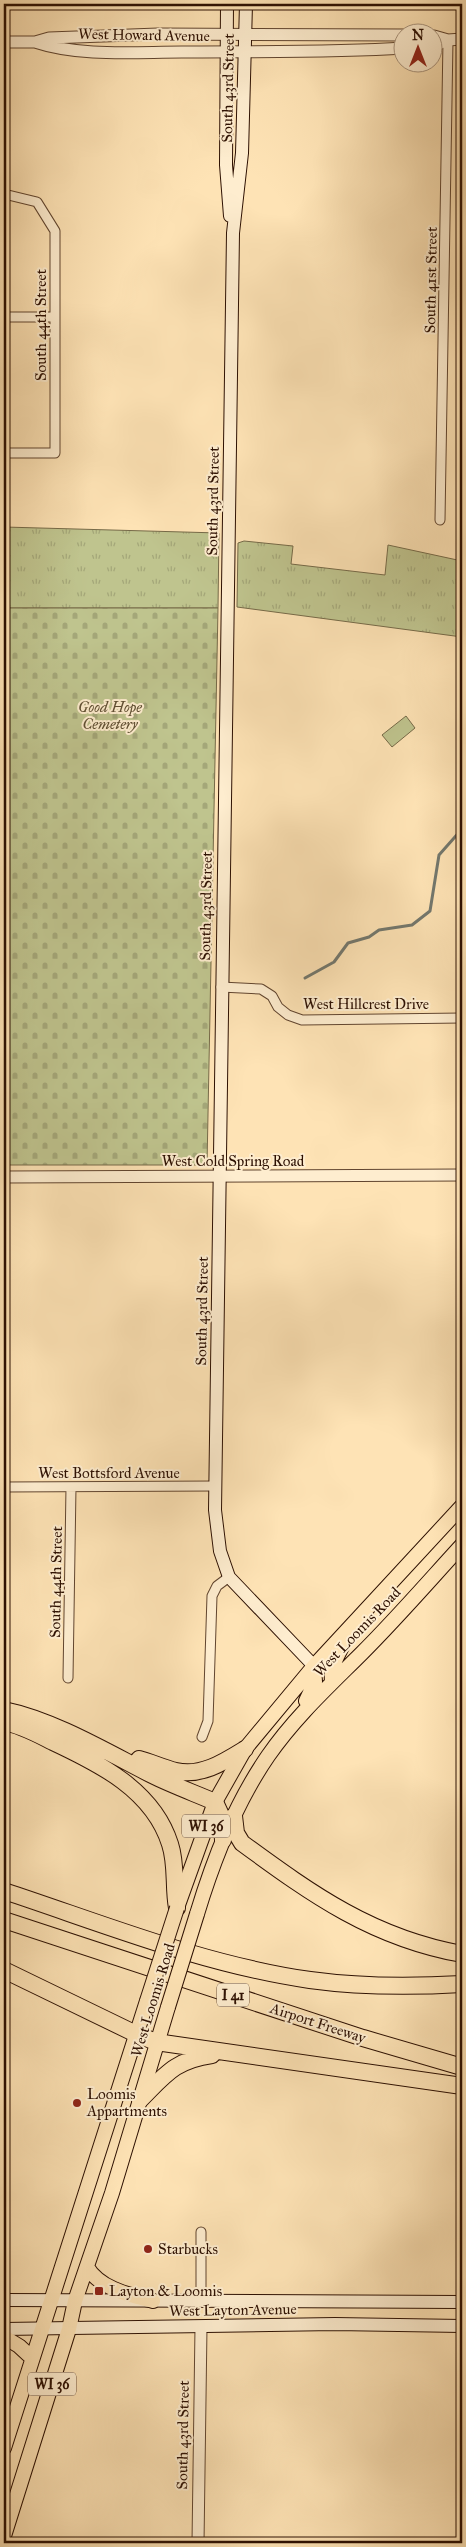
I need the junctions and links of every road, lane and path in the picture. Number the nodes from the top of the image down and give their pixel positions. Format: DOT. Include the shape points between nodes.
graph roads {
  1 [pos="228,4"];
  2 [pos="246,4"];
  3 [pos="227,34"];
  4 [pos="245,34"];
  5 [pos="394,35"];
  6 [pos="444,39"];
  7 [pos="462,39"];
  8 [pos="448,40"];
  9 [pos="4,42"];
  10 [pos="35,42"];
  11 [pos="444,42"];
  12 [pos="394,48"];
  13 [pos="226,52"];
  14 [pos="245,52"];
  15 [pos="4,194"];
  16 [pos="233,234"];
  17 [pos="4,317"];
  18 [pos="54,317"];
  19 [pos="4,453"];
  20 [pos="440,520"];
  21 [pos="221,987"];
  22 [pos="462,1018"];
  23 [pos="220,1175"];
  24 [pos="462,1176"];
  25 [pos="4,1177"];
  26 [pos="215,1486"];
  27 [pos="4,1487"];
  28 [pos="71,1487"];
  29 [pos="462,1506"];
  30 [pos="462,1544"];
  31 [pos="229,1577"];
  32 [pos="360,1616"];
  33 [pos="314,1666"];
  34 [pos="68,1678"];
  35 [pos="332,1681"];
  36 [pos="4,1710"];
  37 [pos="4,1722"];
  38 [pos="295,1722"];
  39 [pos="202,1737"];
  40 [pos="245,1749"];
  41 [pos="110,1752"];
  42 [pos="216,1802"];
  43 [pos="234,1816"];
  44 [pos="223,1840"];
  45 [pos="4,1881"];
  46 [pos="4,1891"];
  47 [pos="176,1908"];
  48 [pos="4,1920"];
  49 [pos="122,1930"];
  50 [pos="462,1954"];
  51 [pos="4,1970"];
  52 [pos="462,1984"];
  53 [pos="136,2034"];
  54 [pos="156,2042"];
  55 [pos="227,2054"];
  56 [pos="462,2067"];
  57 [pos="462,2086"];
  58 [pos="140,2100"];
  59 [pos="202,2232"];
  60 [pos="87,2267"];
  61 [pos="4,2300"];
  62 [pos="50,2300"];
  63 [pos="75,2301"];
  64 [pos="153,2301"];
  65 [pos="201,2302"];
  66 [pos="462,2302"];
  67 [pos="462,2326"];
  68 [pos="201,2327"];
  69 [pos="4,2329"];
  70 [pos="40,2329"];
  71 [pos="69,2329"];
  72 [pos="4,2337"];
  73 [pos="32,2358"];
  74 [pos="4,2448"];
  75 [pos="4,2536"];
  76 [pos="198,2543"];
  1 -- 3 [label="main road, South 43rd Street"];
  2 -- 4 [label="main road, South 43rd Street"];
  3 -- 4 [label="street, West Howard Avenue"];
  3 -- 10 [label="street, West Howard Avenue" via="90,36"];
  3 -- 13 [label="main road, South 43rd Street"];
  4 -- 5 [label="street, West Howard Avenue"];
  4 -- 14 [label="main road, South 43rd Street"];
  6 -- 8 [label="street"];
  7 -- 8 [label="street"];
  8 -- 11 [label="street"];
  8 -- 20 [label="street, South 41st Street"];
  9 -- 10 [label="street, West Howard Avenue"];
  10 -- 13 [label="street, West Howard Avenue" via="50,47 90,51"];
  12 -- 14 [label="street, West Howard Avenue"];
  13 -- 14 [label="street, West Howard Avenue"];
  13 -- 16 [label="main road, South 43rd Street" via="226,172"];
  14 -- 16 [label="main road, South 43rd Street" via="242,153"];
  15 -- 18 [label="street, South 44th Street" via="37,202 55,231"];
  16 -- 21 [label="main road, South 43rd Street"];
  17 -- 18 [label="street"];
  18 -- 19 [label="street, South 44th Street" via="55,453"];
  21 -- 22 [label="street, West Hillcrest Drive" via="261,988 288,1015 302,1020"];
  21 -- 23 [label="main road, South 43rd Street"];
  23 -- 24 [label="street, West Cold Spring Road"];
  23 -- 25 [label="street, West Cold Spring Road"];
  23 -- 26 [label="main road, South 43rd Street"];
  26 -- 28 [label="street, West Bottsford Avenue"];
  26 -- 31 [label="main road, South 43rd Street" via="217,1531"];
  27 -- 28 [label="street, West Bottsford Avenue"];
  28 -- 34 [label="street, South 44th Street"];
  29 -- 32 [label="main road, West Loomis Road / WI 36"];
  30 -- 35 [label="main road, West Loomis Road / WI 36"];
  31 -- 33 [label="main road, South 43rd Street"];
  31 -- 39 [label="street" via="217,1586 212,1596 208,1721"];
  32 -- 33 [label="main road, West Loomis Road / WI 36"];
  32 -- 35 [label="main road" via="338,1654"];
  33 -- 38 [label="main road" via="315,1682"];
  33 -- 40 [label="main road, West Loomis Road / WI 36"];
  35 -- 38 [label="main road, West Loomis Road / WI 36"];
  36 -- 41 [label="highway"];
  37 -- 47 [label="highway" via="88,1758 111,1771 143,1798 170,1843"];
  38 -- 43 [label="main road, West Loomis Road / WI 36" via="264,1762"];
  40 -- 41 [label="highway" via="214,1767 184,1772"];
  40 -- 42 [label="main road, West Loomis Road / WI 36"];
  41 -- 42 [label="highway"];
  42 -- 44 [label="highway"];
  42 -- 47 [label="main road, West Loomis Road / WI 36"];
  43 -- 44 [label="main road, West Loomis Road / WI 36"];
  43 -- 50 [label="highway" via="236,1833 242,1843 332,1906 412,1942"];
  44 -- 54 [label="main road, West Loomis Road / WI 36, bridge"];
  45 -- 49 [label="highway" via="94,1914"];
  46 -- 49 [label="highway, I 41"];
  47 -- 53 [label="main road, West Loomis Road / WI 36, bridge"];
  48 -- 56 [label="highway, Airport Freeway / I 41" via="363,2038"];
  49 -- 52 [label="highway, I 41" via="224,1963 310,1980 374,1986"];
  51 -- 53 [label="highway"];
  53 -- 54 [label="highway"];
  53 -- 62 [label="main road, West Loomis Road / WI 36"];
  54 -- 55 [label="highway"];
  54 -- 58 [label="main road, West Loomis Road / WI 36"];
  55 -- 57 [label="highway"];
  55 -- 58 [label="highway" via="181,2063"];
  58 -- 60 [label="main road, West Loomis Road / WI 36"];
  59 -- 65 [label="street"];
  60 -- 63 [label="main road, West Loomis Road / WI 36"];
  60 -- 64 [label="main road" via="113,2289"];
  61 -- 62 [label="main road, West Layton Avenue"];
  62 -- 63 [label="main road, West Layton Avenue"];
  62 -- 70 [label="main road, West Loomis Road / WI 36"];
  63 -- 64 [label="main road, West Layton Avenue"];
  63 -- 71 [label="main road, West Loomis Road / WI 36"];
  64 -- 65 [label="main road, West Layton Avenue"];
  65 -- 66 [label="main road, West Layton Avenue"];
  67 -- 68 [label="main road, West Layton Avenue"];
  68 -- 71 [label="main road, West Layton Avenue"];
  68 -- 76 [label="street, South 43rd Street"];
  69 -- 70 [label="main road, West Layton Avenue"];
  70 -- 71 [label="main road, West Layton Avenue"];
  70 -- 73 [label="main road, West Loomis Road / WI 36"];
  71 -- 75 [label="main road, West Loomis Road / WI 36"];
  72 -- 73 [label="main road"];
  73 -- 74 [label="main road, West Loomis Road / WI 36"];
}
